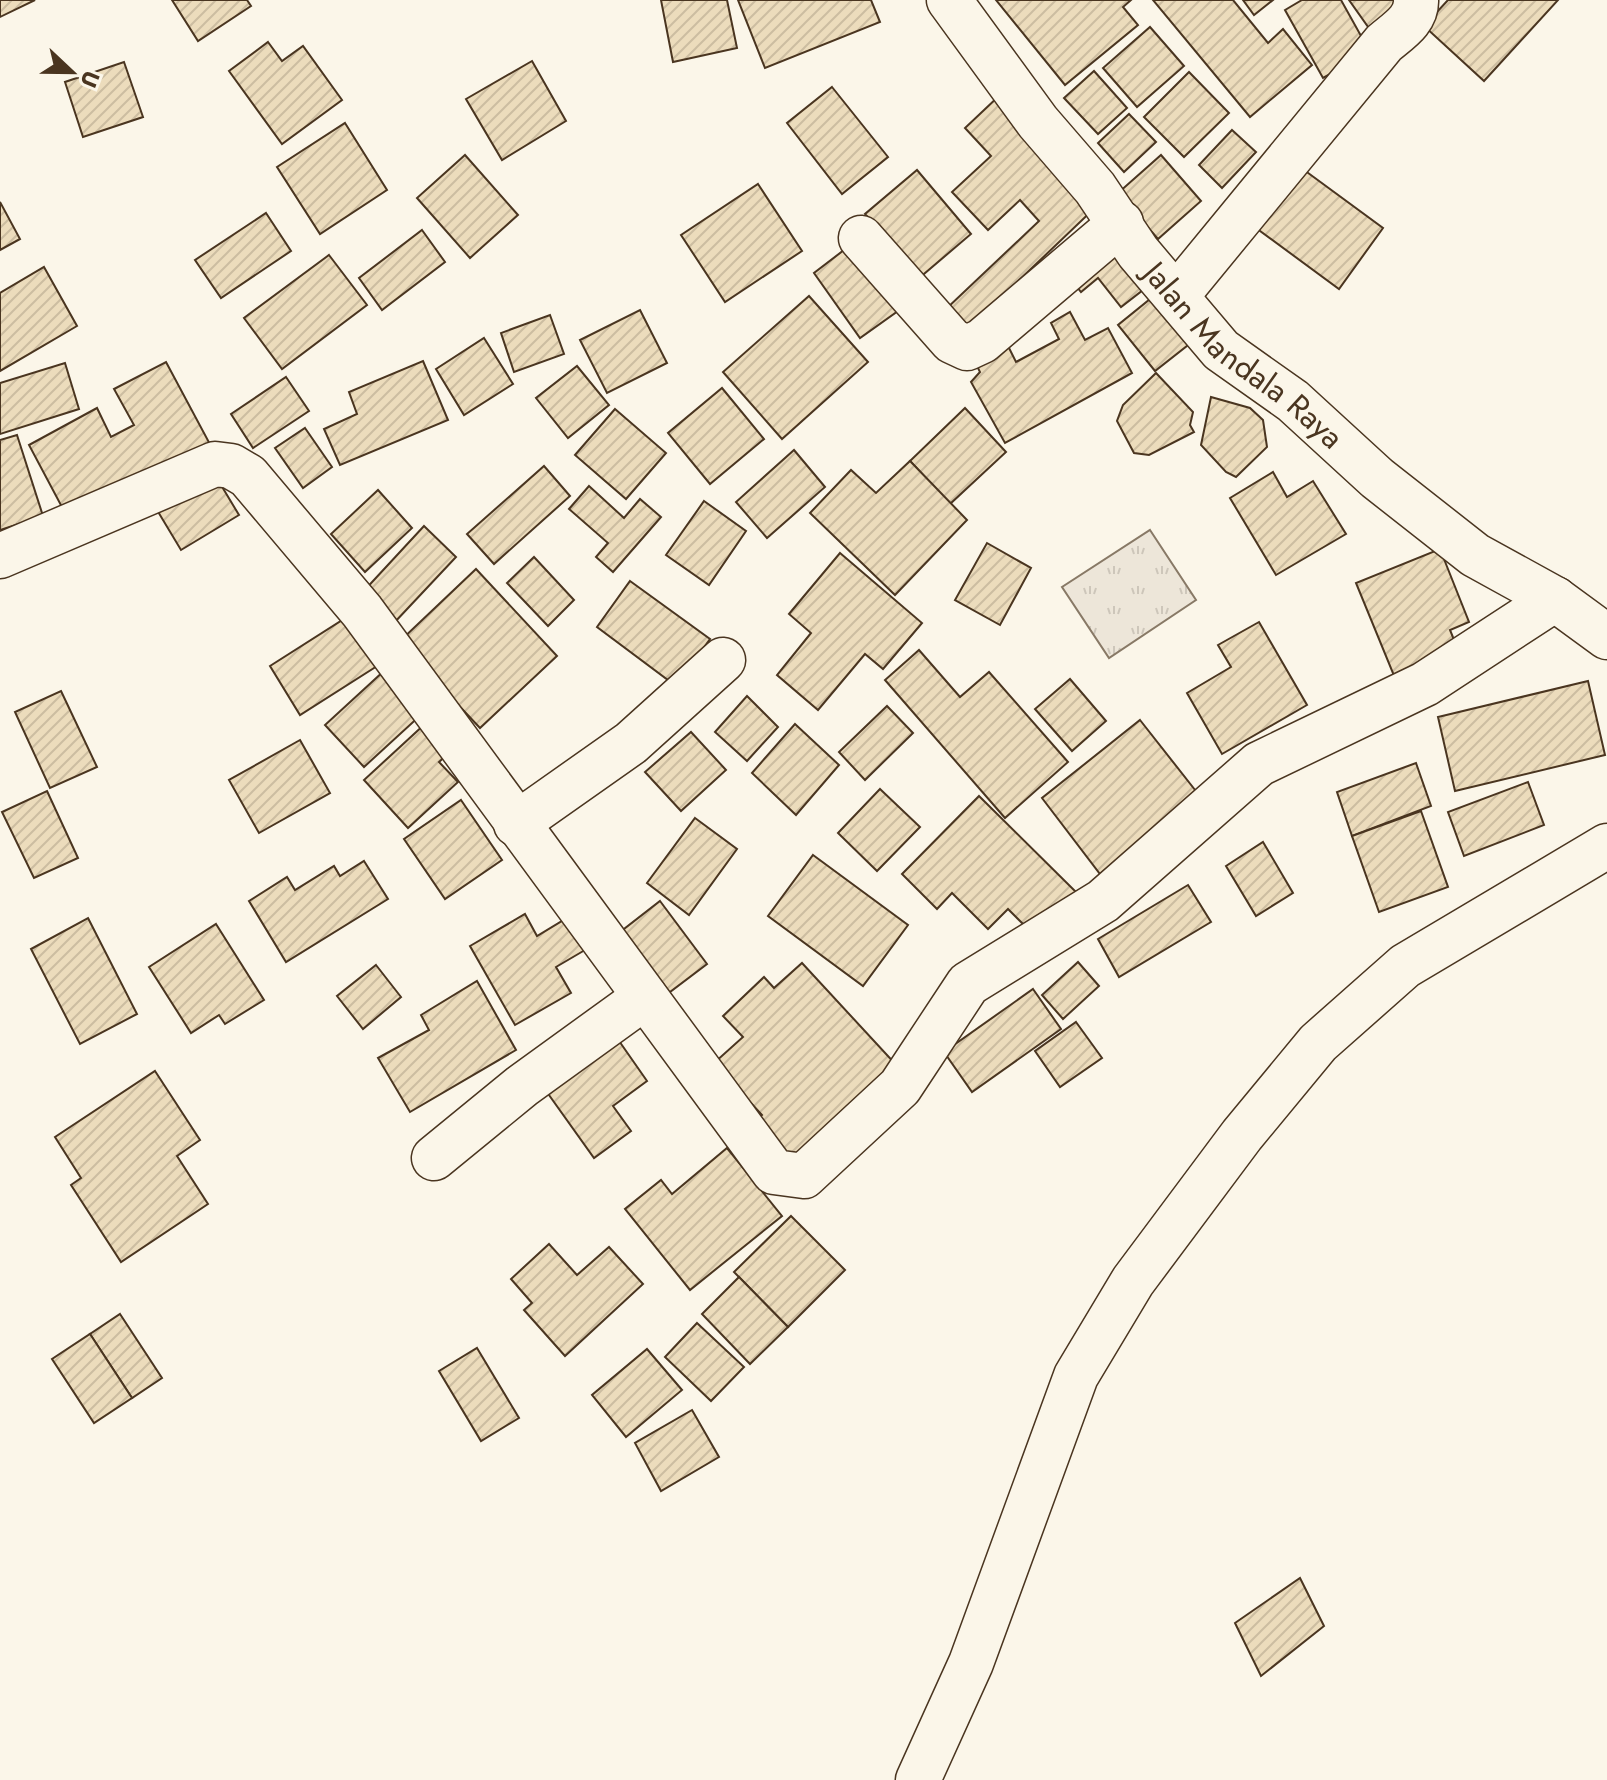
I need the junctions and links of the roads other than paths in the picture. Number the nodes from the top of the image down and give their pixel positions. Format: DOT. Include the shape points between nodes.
graph roads {
  1 [pos="949,0"];
  2 [pos="1416,0"];
  3 [pos="1121,223"];
  4 [pos="861,238"];
  5 [pos="1177,295"];
  6 [pos="0,556"];
  7 [pos="1555,599"];
  8 [pos="1607,637"];
  9 [pos="723,660"];
  10 [pos="516,824"];
  11 [pos="1607,846"];
  12 [pos="645,997"];
  13 [pos="434,1158"];
  14 [pos="918,1780"];
  1 -- 3 [label="street, Jalan Mandala Raya" via="1038,122"];
  2 -- 5 [label="street" via="1408,23 1384,43"];
  3 -- 4 [label="street" via="982,341 967,348 952,341"];
  3 -- 5 [label="street, Jalan Mandala Raya" via="1138,252"];
  5 -- 7 [label="street, Jalan Mandala Raya" via="1221,350 1293,401 1377,478 1475,555"];
  6 -- 10 [label="street" via="194,472 215,464 231,466 248,476 362,611"];
  7 -- 8 [label="street, Jalan Mandala Raya"];
  7 -- 12 [label="street" via="1425,684 1259,764 1103,901 968,984 900,1087 804,1176 774,1172"];
  9 -- 10 [label="street" via="631,743"];
  10 -- 12 [label="street"];
  11 -- 14 [label="street" via="1405,966 1318,1043 1133,1281 1076,1376 971,1663"];
  12 -- 13 [label="street"];
}
